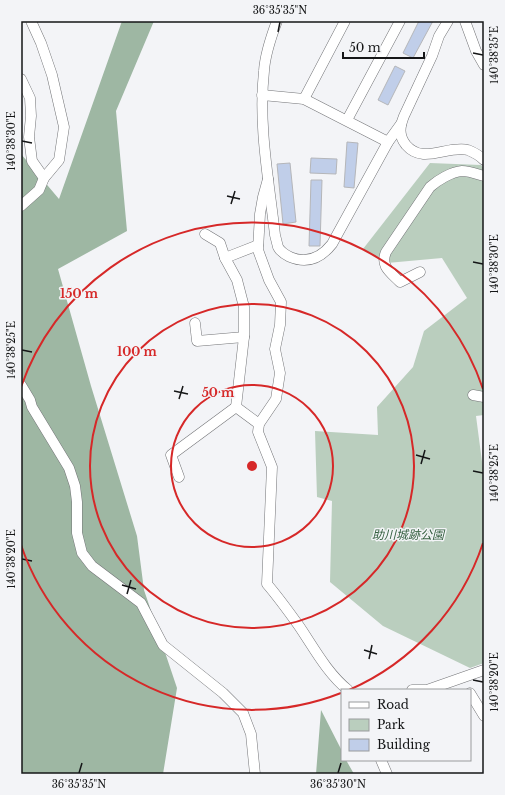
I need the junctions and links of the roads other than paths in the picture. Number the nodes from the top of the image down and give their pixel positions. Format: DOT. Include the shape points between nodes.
graph roads {
  1 [pos="31,21"];
  2 [pos="277,21"];
  3 [pos="345,21"];
  4 [pos="400,21"];
  5 [pos="448,21"];
  6 [pos="465,21"];
  7 [pos="484,64"];
  8 [pos="21,79"];
  9 [pos="262,95"];
  10 [pos="304,99"];
  11 [pos="347,120"];
  12 [pos="400,124"];
  13 [pos="388,142"];
  14 [pos="484,160"];
  15 [pos="484,176"];
  16 [pos="44,178"];
  17 [pos="268,179"];
  18 [pos="21,206"];
  19 [pos="205,234"];
  20 [pos="258,245"];
  21 [pos="225,258"];
  22 [pos="420,272"];
  23 [pos="195,323"];
  24 [pos="244,338"];
  25 [pos="21,385"];
  26 [pos="473,395"];
  27 [pos="484,397"];
  28 [pos="236,407"];
  29 [pos="259,424"];
  30 [pos="179,477"];
  31 [pos="484,670"];
  32 [pos="460,677"];
  33 [pos="347,689"];
  34 [pos="430,689"];
  35 [pos="467,689"];
  36 [pos="471,695"];
  37 [pos="484,716"];
  38 [pos="381,761"];
  39 [pos="255,774"];
  40 [pos="387,774"];
  1 -- 16 [label="street" via="52,75 64,127 59,160"];
  2 -- 9 [label="street" via="267,50"];
  3 -- 10 [label="street"];
  4 -- 11 [label="street"];
  5 -- 12 [label="street"];
  6 -- 7 [label="street" via="476,51"];
  8 -- 16 [label="street" via="30,98 32,161"];
  9 -- 10 [label="street"];
  9 -- 17 [label="street"];
  10 -- 11 [label="street"];
  11 -- 13 [label="street"];
  12 -- 13 [label="street"];
  12 -- 14 [label="street" via="404,142 416,152 435,154 469,150"];
  13 -- 17 [label="street" via="332,244 316,258 296,259 286,255 279,248"];
  15 -- 22 [label="street" via="464,171 438,180 430,187 383,258 385,266 400,282"];
  16 -- 18 [label="street" via="39,190"];
  17 -- 20 [label="street" via="260,214"];
  19 -- 21 [label="street" via="220,243"];
  20 -- 21 [label="street"];
  20 -- 29 [label="street" via="269,280 281,302 275,349 280,372 276,399"];
  21 -- 24 [label="street" via="237,280 244,307"];
  23 -- 24 [label="street" via="198,341"];
  24 -- 28 [label="street"];
  25 -- 39 [label="street" via="69,468 78,502 77,532 82,553 92,566 141,603 163,645 223,693 243,713 251,734"];
  26 -- 27 [label="street"];
  28 -- 29 [label="street"];
  28 -- 30 [label="street" via="171,455"];
  29 -- 33 [label="street" via="258,432 272,467 267,584 285,605 318,656"];
  31 -- 32 [label="street"];
  32 -- 34 [label="street"];
  32 -- 35 [label="street"];
  36 -- 37 [label="street"];
  38 -- 40 [label="street"];
}
